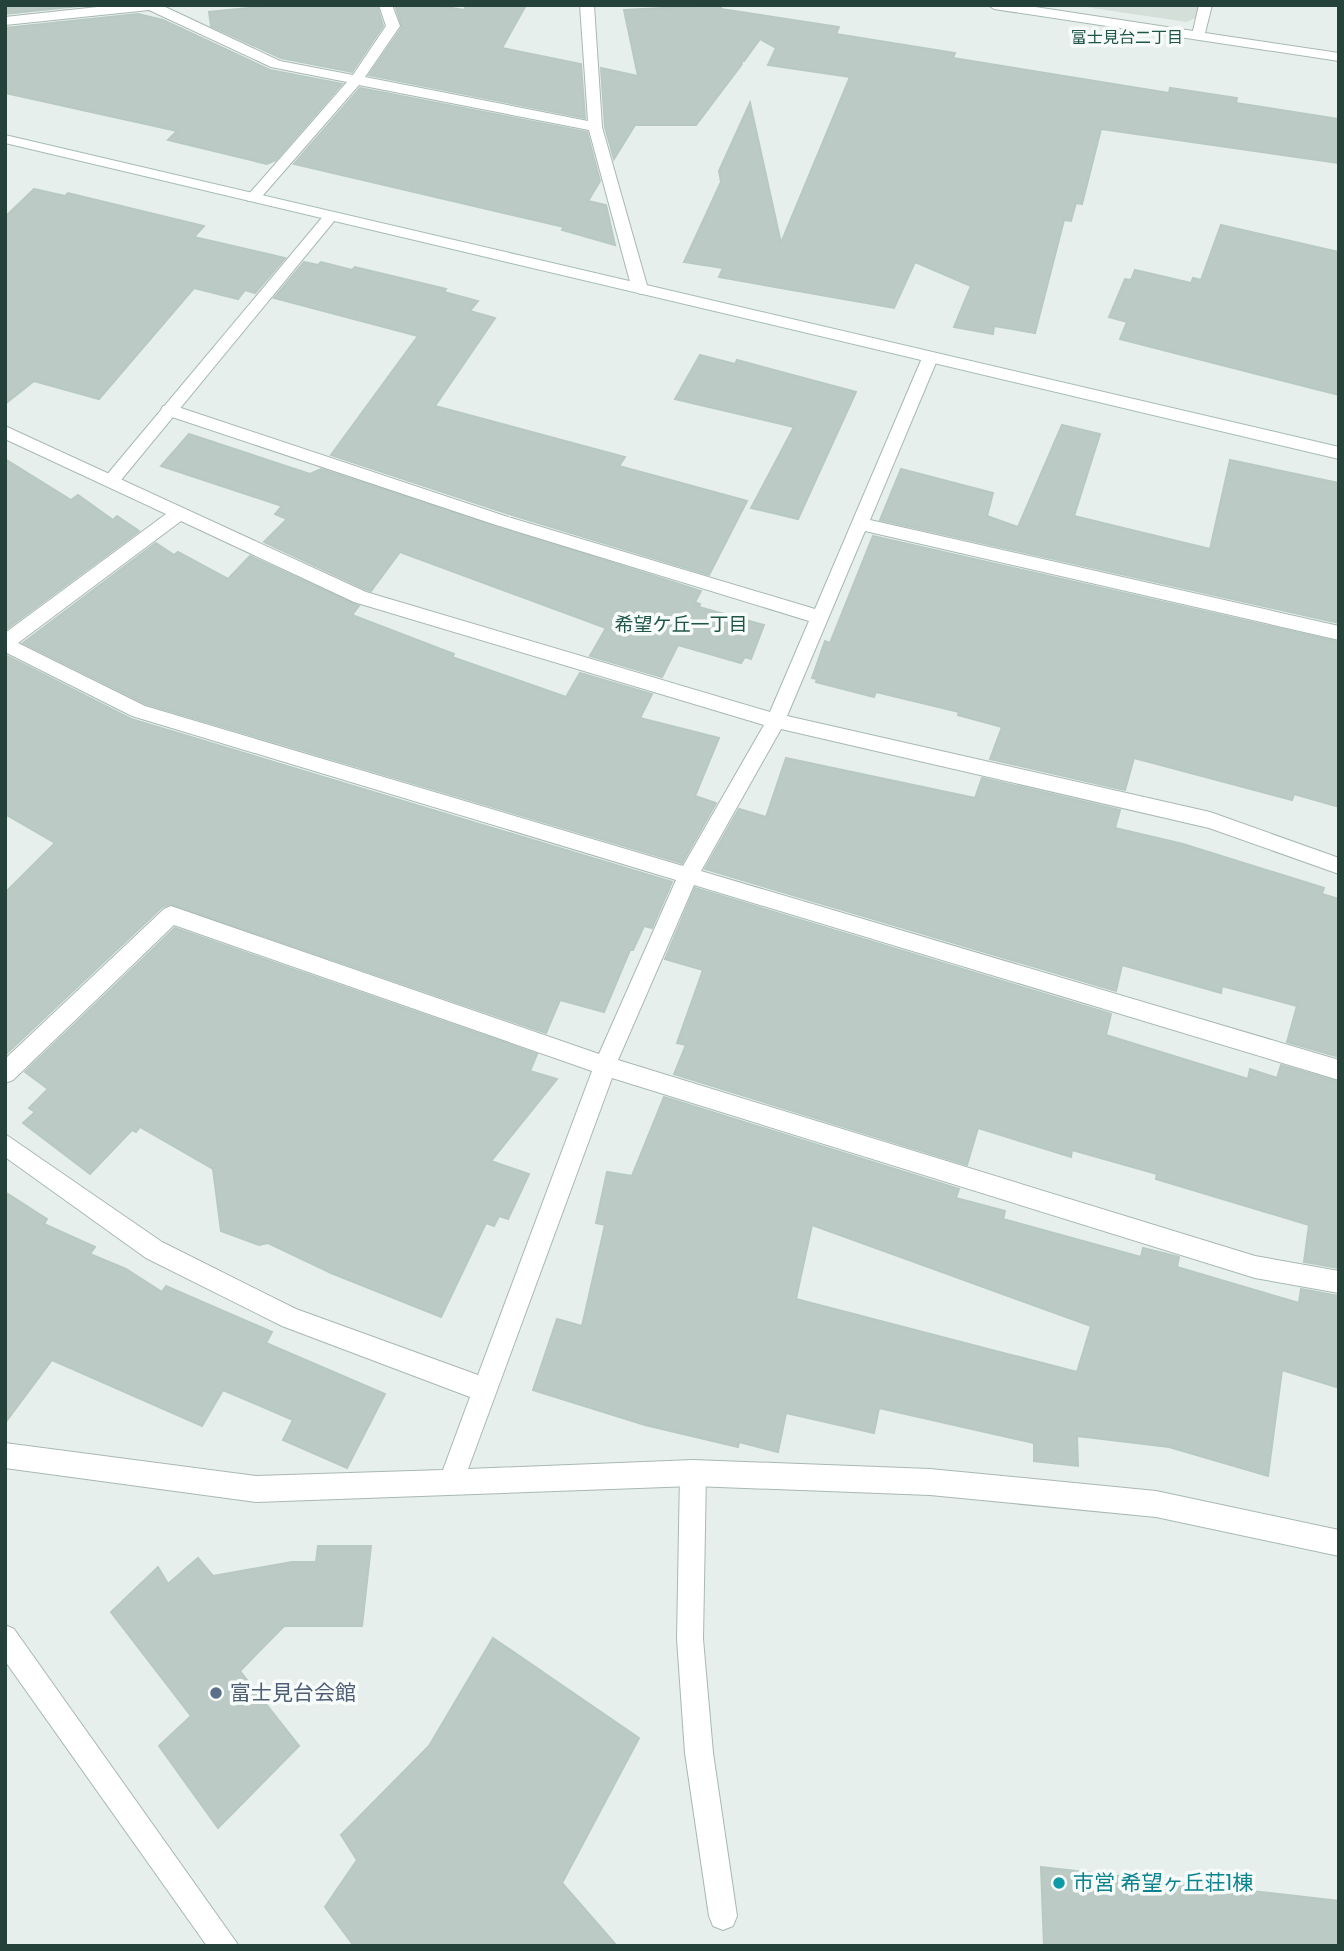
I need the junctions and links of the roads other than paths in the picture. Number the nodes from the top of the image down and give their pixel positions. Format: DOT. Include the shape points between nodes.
graph roads {
  1 [pos="152,5"];
  2 [pos="385,5"];
  3 [pos="587,5"];
  4 [pos="994,5"];
  5 [pos="1206,5"];
  6 [pos="5,21"];
  7 [pos="1198,36"];
  8 [pos="1339,57"];
  9 [pos="356,80"];
  10 [pos="595,127"];
  11 [pos="5,139"];
  12 [pos="253,198"];
  13 [pos="330,217"];
  14 [pos="640,289"];
  15 [pos="930,358"];
  16 [pos="170,410"];
  17 [pos="5,432"];
  18 [pos="1339,453"];
  19 [pos="111,481"];
  20 [pos="179,513"];
  21 [pos="860,524"];
  22 [pos="819,617"];
  23 [pos="1339,633"];
  24 [pos="5,643"];
  25 [pos="776,721"];
  26 [pos="1339,866"];
  27 [pos="688,876"];
  28 [pos="605,1066"];
  29 [pos="1339,1070"];
  30 [pos="5,1073"];
  31 [pos="5,1144"];
  32 [pos="1339,1282"];
  33 [pos="485,1390"];
  34 [pos="5,1455"];
  35 [pos="693,1473"];
  36 [pos="451,1482"];
  37 [pos="1339,1543"];
  38 [pos="5,1638"];
  39 [pos="723,1916"];
  40 [pos="225,1946"];
  1 -- 6 [label="street"];
  1 -- 9 [label="street" via="276,64"];
  2 -- 9 [label="street" via="394,26"];
  3 -- 10 [label="street"];
  4 -- 7 [label="street"];
  5 -- 7 [label="street"];
  7 -- 8 [label="street"];
  9 -- 10 [label="street"];
  9 -- 12 [label="street"];
  10 -- 14 [label="street"];
  11 -- 12 [label="street"];
  12 -- 13 [label="street"];
  13 -- 14 [label="street"];
  13 -- 16 [label="street"];
  14 -- 15 [label="street"];
  15 -- 18 [label="street"];
  15 -- 21 [label="street"];
  16 -- 19 [label="street"];
  16 -- 22 [label="street" via="502,521"];
  17 -- 19 [label="street"];
  19 -- 20 [label="street"];
  20 -- 24 [label="street"];
  20 -- 25 [label="street" via="360,597"];
  21 -- 22 [label="street"];
  21 -- 23 [label="street"];
  22 -- 25 [label="street"];
  24 -- 27 [label="street" via="139,711"];
  25 -- 26 [label="street" via="1210,820"];
  25 -- 27 [label="street"];
  27 -- 28 [label="street"];
  27 -- 29 [label="street"];
  28 -- 30 [label="street" via="171,915"];
  28 -- 32 [label="street" via="1255,1266"];
  28 -- 33 [label="street"];
  31 -- 33 [label="street" via="166,1256 290,1318"];
  33 -- 36 [label="street"];
  34 -- 36 [label="street" via="256,1489"];
  35 -- 36 [label="street"];
  35 -- 37 [label="street" via="930,1482 1156,1504"];
  35 -- 39 [label="street" via="690,1639 699,1753"];
  38 -- 40 [label="street"];
}
